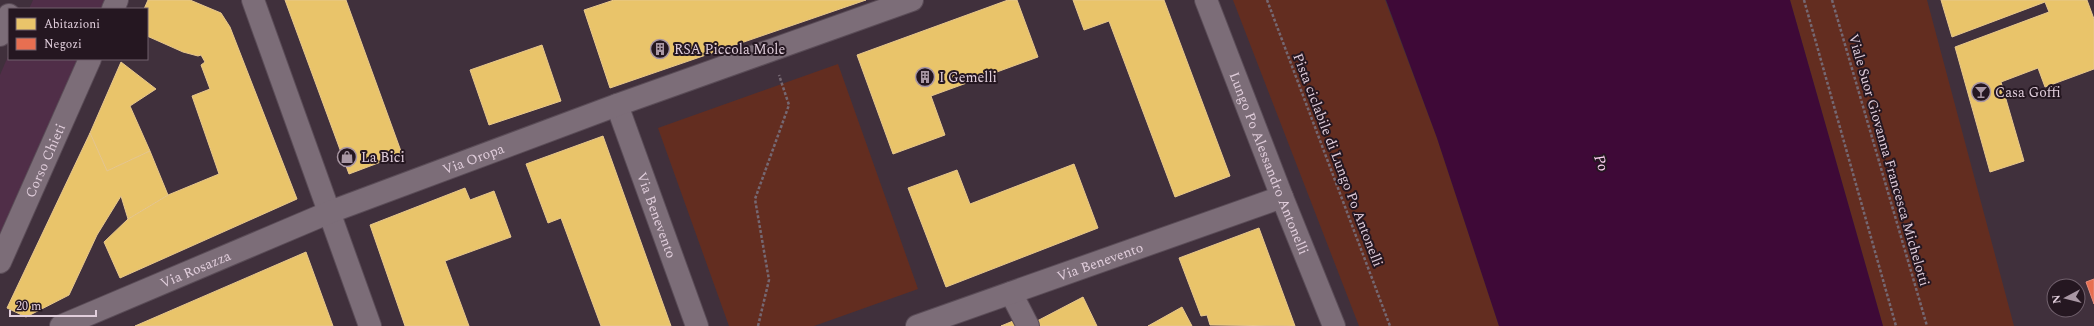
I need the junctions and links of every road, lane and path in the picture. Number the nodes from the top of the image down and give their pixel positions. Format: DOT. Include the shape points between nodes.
graph roads {
  1 [pos="253,0"];
  2 [pos="912,0"];
  3 [pos="1206,0"];
  4 [pos="1267,0"];
  5 [pos="1804,0"];
  6 [pos="1832,0"];
  7 [pos="8,17"];
  8 [pos="0,35"];
  9 [pos="771,50"];
  10 [pos="90,60"];
  11 [pos="617,105"];
  12 [pos="1282,197"];
  13 [pos="330,212"];
  14 [pos="0,262"];
  15 [pos="1011,293"];
  16 [pos="61,326"];
  17 [pos="370,326"];
  18 [pos="697,326"];
  19 [pos="758,326"];
  20 [pos="917,326"];
  21 [pos="1028,326"];
  22 [pos="1334,326"];
  23 [pos="1390,326"];
  24 [pos="1896,326"];
  25 [pos="1927,326"];
  1 -- 13 [label="street"];
  2 -- 9 [label="street, Via Oropa"];
  3 -- 12 [label="street, Lungo Po Alessandro Antonelli"];
  4 -- 23 [label="path, Pista ciclabile di Lungo Po Antonelli"];
  5 -- 24 [label="path"];
  6 -- 25 [label="path, Viale Suor Giovanna Francesca Michelotti"];
  7 -- 8 [label="street"];
  9 -- 11 [label="street, Via Oropa"];
  9 -- 19 [label="path" via="789,105 755,198 769,280"];
  10 -- 14 [label="street, Corso Chieti"];
  11 -- 13 [label="street, Via Oropa"];
  11 -- 18 [label="street, Via Benevento"];
  12 -- 15 [label="street, Via Benevento"];
  12 -- 22 [label="street, Lungo Po Alessandro Antonelli"];
  13 -- 16 [label="street, Via Rosazza"];
  13 -- 17 [label="street"];
  15 -- 20 [label="street, Via Benevento"];
  15 -- 21 [label="street"];
}
